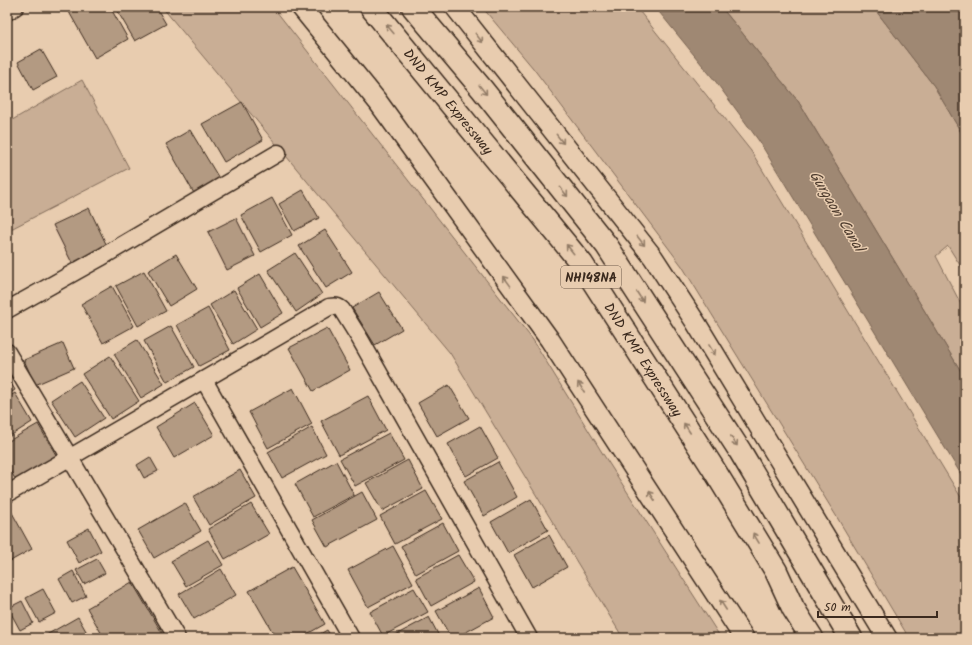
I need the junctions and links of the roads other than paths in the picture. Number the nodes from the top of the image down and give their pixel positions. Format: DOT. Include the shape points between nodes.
graph roads {
  1 [pos="15,7"];
  2 [pos="301,7"];
  3 [pos="371,7"];
  4 [pos="412,7"];
  5 [pos="455,7"];
  6 [pos="7,12"];
  7 [pos="278,153"];
  8 [pos="7,310"];
  9 [pos="7,352"];
  10 [pos="204,380"];
  11 [pos="70,457"];
  12 [pos="7,494"];
  13 [pos="793,608"];
  14 [pos="177,638"];
  15 [pos="351,638"];
  16 [pos="529,638"];
  17 [pos="744,638"];
  18 [pos="791,638"];
  19 [pos="812,638"];
  20 [pos="851,638"];
  21 [pos="887,638"];
  1 -- 6 [label="street"];
  17 -- 2 [label="street, one-way" via="550,340 378,102"];
  13 -- 3 [label="highway, DND KMP Expressway / NH148NA, one-way" via="776,571 713,468 582,264"];
  4 -- 20 [label="highway, NH148NA, one-way" via="482,89 607,246 740,451"];
  5 -- 21 [label="street, one-way" via="653,257 696,323"];
  7 -- 8 [label="street"];
  9 -- 11 [label="street"];
  10 -- 11 [label="street"];
  10 -- 15 [label="street"];
  10 -- 16 [label="street" via="329,307 339,307 389,389"];
  11 -- 12 [label="street"];
  11 -- 14 [label="street"];
  13 -- 18 [label="highway"];
  13 -- 19 [label="highway, DND KMP Expressway / NH148NA"];
}
